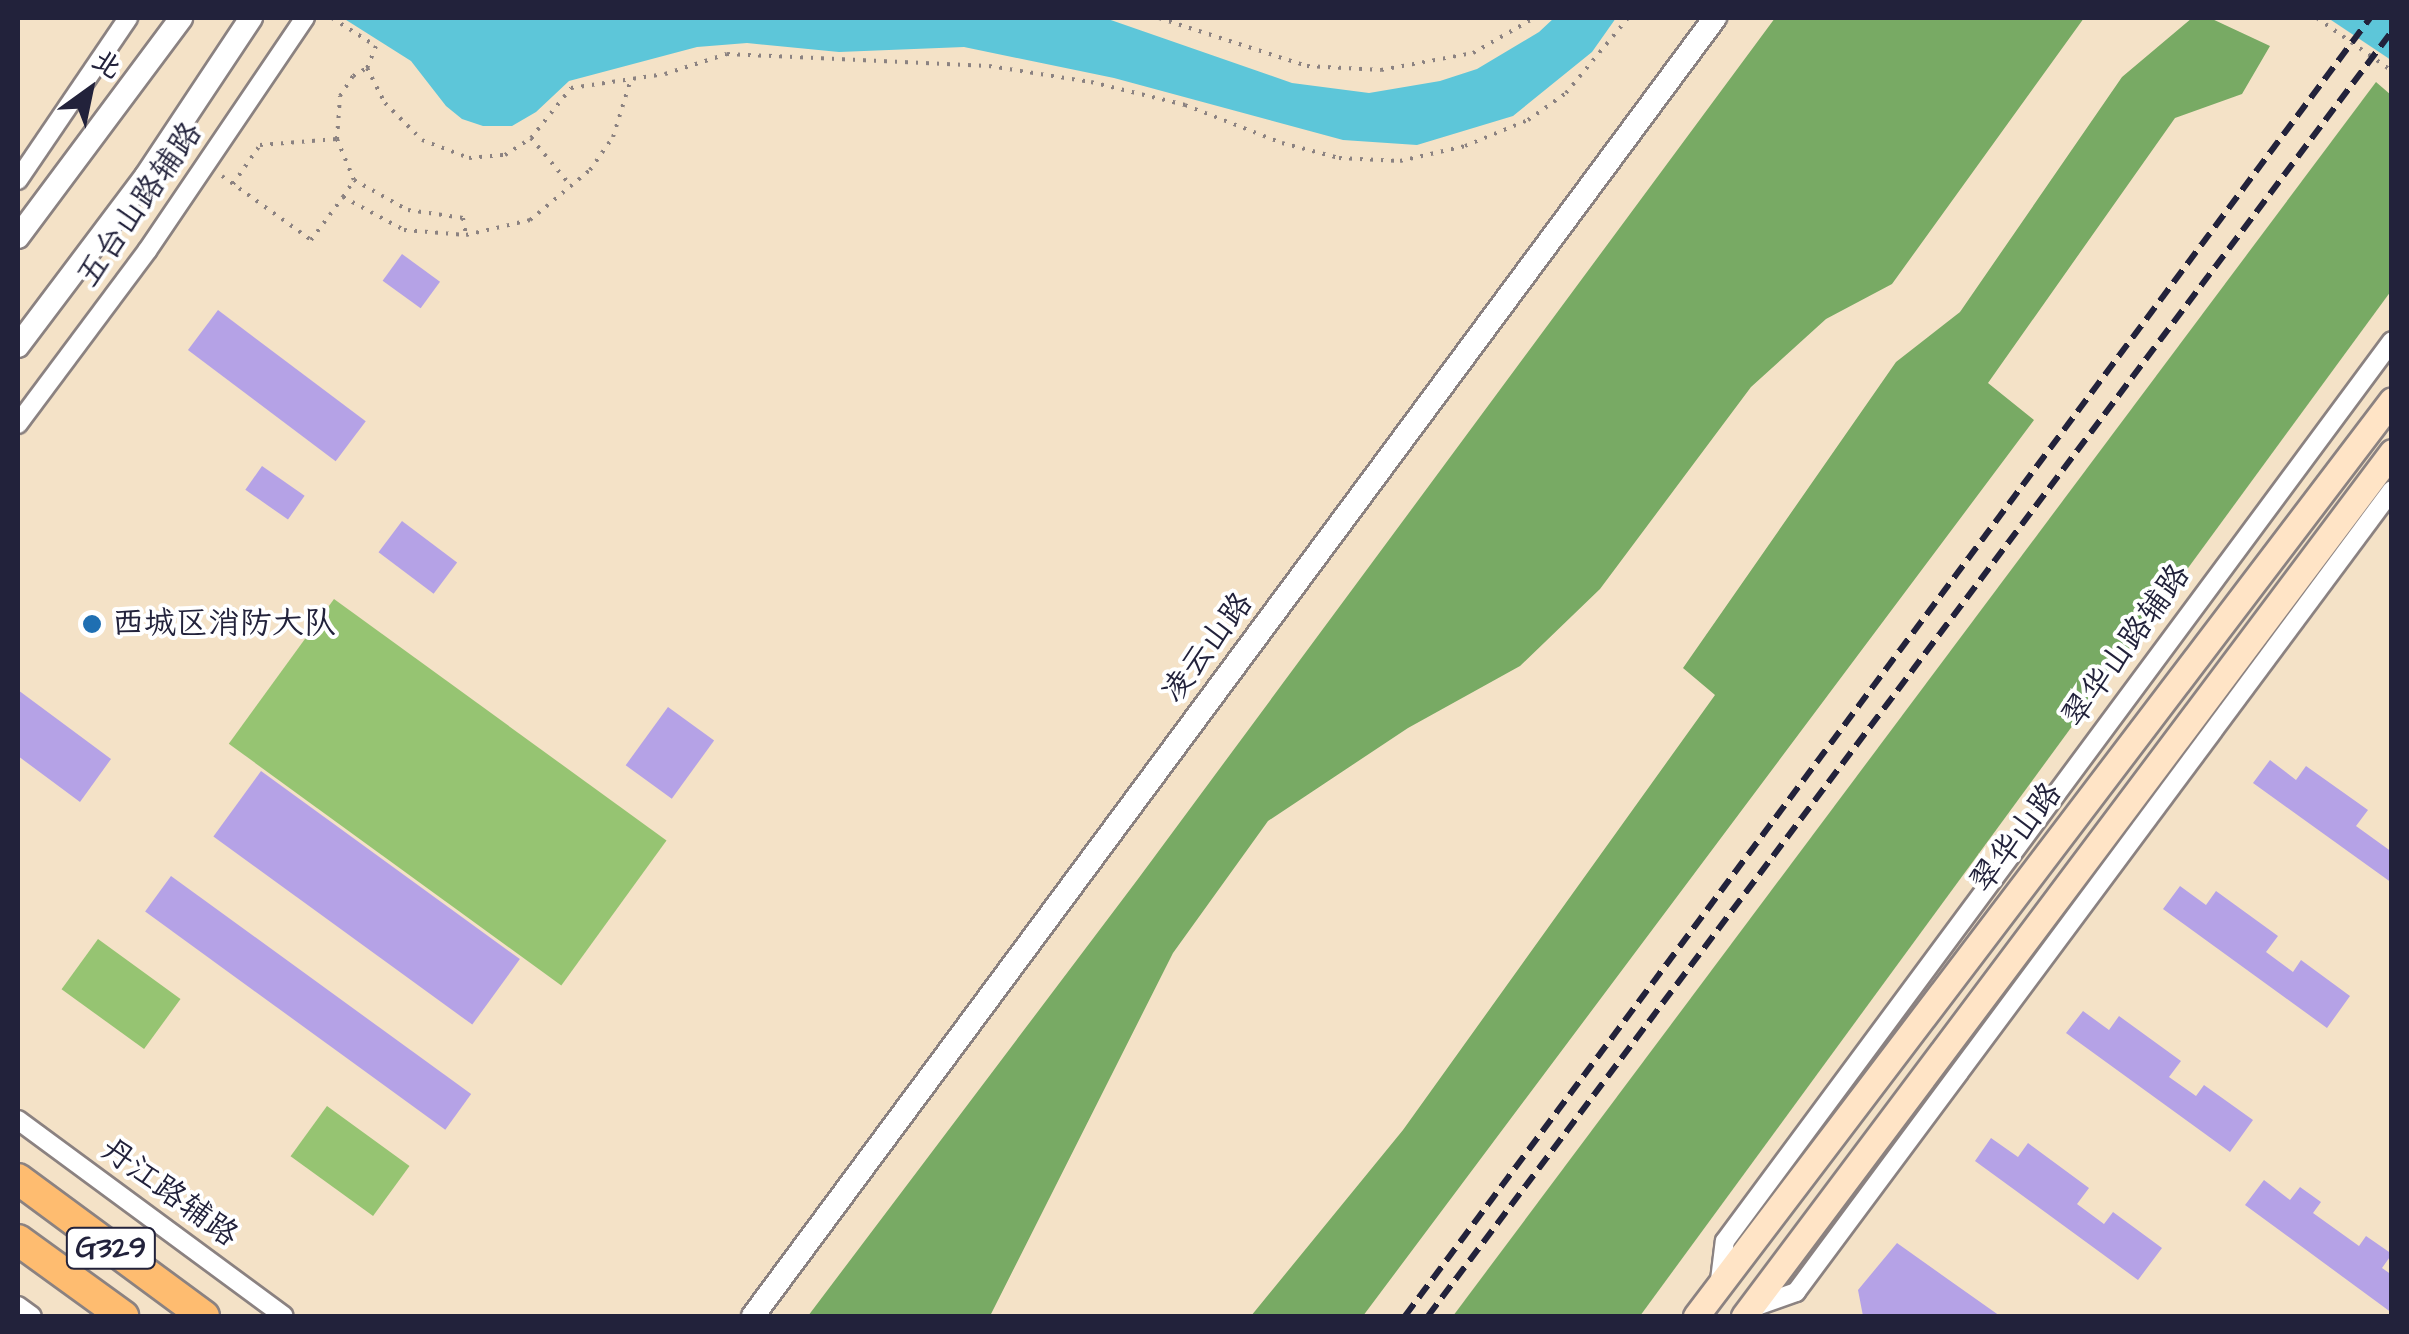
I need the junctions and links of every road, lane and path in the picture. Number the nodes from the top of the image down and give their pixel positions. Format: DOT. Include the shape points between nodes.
graph roads {
  1 [pos="128,18"];
  2 [pos="181,18"];
  3 [pos="251,18"];
  4 [pos="305,18"];
  5 [pos="332,18"];
  6 [pos="1160,18"];
  7 [pos="1534,18"];
  8 [pos="1628,18"];
  9 [pos="1716,18"];
  10 [pos="2317,18"];
  11 [pos="368,68"];
  12 [pos="2392,71"];
  13 [pos="631,78"];
  14 [pos="531,138"];
  15 [pos="337,140"];
  16 [pos="206,164"];
  17 [pos="18,180"];
  18 [pos="354,180"];
  19 [pos="233,184"];
  20 [pos="571,186"];
  21 [pos="342,197"];
  22 [pos="466,236"];
  23 [pos="18,238"];
  24 [pos="2392,341"];
  25 [pos="18,346"];
  26 [pos="2392,400"];
  27 [pos="18,424"];
  28 [pos="2392,452"];
  29 [pos="2392,490"];
  30 [pos="18,1120"];
  31 [pos="18,1179"];
  32 [pos="18,1240"];
  33 [pos="1719,1284"];
  34 [pos="18,1306"];
  35 [pos="1748,1312"];
  36 [pos="32,1316"];
  37 [pos="123,1316"];
  38 [pos="204,1316"];
  39 [pos="284,1316"];
  40 [pos="753,1316"];
  41 [pos="1696,1316"];
  1 -- 17 [label="street"];
  2 -- 23 [label="street"];
  3 -- 25 [label="street" via="146,176"];
  4 -- 16 [label="street, 五台山路辅路"];
  5 -- 11 [label="path" via="376,46"];
  6 -- 7 [label="path" via="1307,66 1381,70 1473,53"];
  8 -- 13 [label="path" via="1566,93 1528,120 1465,146 1400,161 1340,158 1185,105 989,66 727,54"];
  9 -- 40 [label="street, 凌云山路"];
  10 -- 12 [label="path"];
  11 -- 14 [label="path" via="385,104 422,140 469,158 505,155"];
  11 -- 15 [label="path" via="340,96"];
  13 -- 14 [label="path" via="570,88"];
  13 -- 20 [label="path" via="613,137"];
  14 -- 20 [label="path"];
  15 -- 18 [label="path"];
  15 -- 19 [label="path" via="260,145"];
  16 -- 19 [label="path"];
  16 -- 27 [label="street, 五台山路辅路"];
  18 -- 21 [label="path"];
  18 -- 22 [label="path" via="408,210 463,218"];
  19 -- 21 [label="path" via="311,240"];
  20 -- 22 [label="path" via="530,220"];
  21 -- 22 [label="path" via="404,230"];
  24 -- 33 [label="street, 翠华山路辅路" via="1725,1242"];
  26 -- 33 [label="main road, 翠华山路"];
  28 -- 35 [label="main road"];
  29 -- 35 [label="street" via="1796,1292"];
  30 -- 39 [label="street, 丹江路辅路"];
  31 -- 38 [label="highway, G329"];
  32 -- 37 [label="highway, G329"];
  33 -- 41 [label="main road, 翠华山路"];
  34 -- 36 [label="street"];
}
